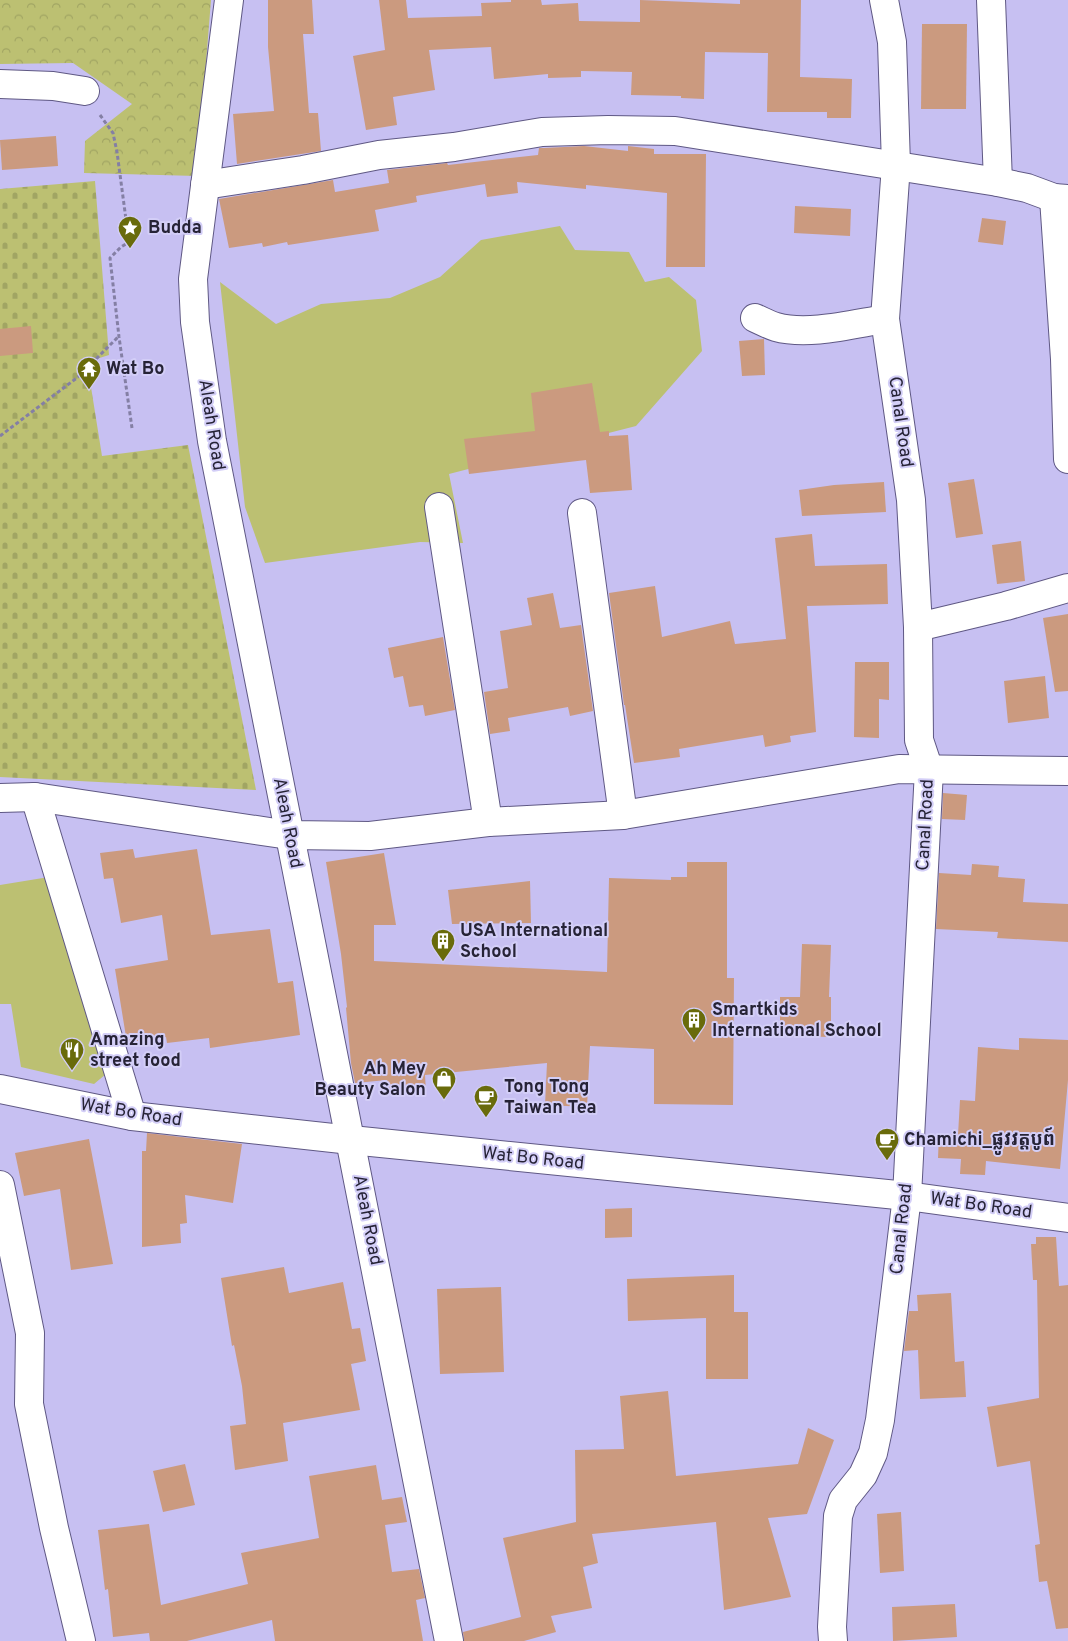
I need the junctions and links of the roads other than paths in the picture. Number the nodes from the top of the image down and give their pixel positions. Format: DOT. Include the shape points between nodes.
graph roads {
  1 [pos="229,0"];
  2 [pos="884,0"];
  3 [pos="991,0"];
  4 [pos="0,84"];
  5 [pos="85,91"];
  6 [pos="896,166"];
  7 [pos="998,182"];
  8 [pos="205,185"];
  9 [pos="1061,198"];
  10 [pos="755,318"];
  11 [pos="885,319"];
  12 [pos="1068,459"];
  13 [pos="439,507"];
  14 [pos="582,513"];
  15 [pos="1068,588"];
  16 [pos="918,627"];
  17 [pos="929,770"];
  18 [pos="1068,771"];
  19 [pos="35,797"];
  20 [pos="0,798"];
  21 [pos="623,815"];
  22 [pos="488,822"];
  23 [pos="289,835"];
  24 [pos="0,1089"];
  25 [pos="132,1116"];
  26 [pos="351,1140"];
  27 [pos="0,1186"];
  28 [pos="907,1196"];
  29 [pos="1068,1218"];
  30 [pos="81,1641"];
  31 [pos="449,1641"];
  32 [pos="833,1641"];
  1 -- 8 [label="street, Aleah Road"];
  2 -- 6 [label="street, Canal Road" via="892,42"];
  3 -- 7 [label="street"];
  4 -- 5 [label="street"];
  6 -- 7 [label="street"];
  6 -- 8 [label="street" via="675,131 608,130 542,132 454,147 379,155"];
  6 -- 11 [label="street, Canal Road"];
  7 -- 9 [label="street"];
  8 -- 23 [label="street, Aleah Road" via="193,279 195,322 212,440"];
  9 -- 12 [label="street"];
  10 -- 11 [label="street" via="793,330"];
  11 -- 16 [label="street, Canal Road" via="911,500"];
  13 -- 22 [label="street"];
  14 -- 21 [label="street"];
  15 -- 16 [label="street"];
  16 -- 17 [label="street, Canal Road" via="919,740"];
  17 -- 18 [label="street"];
  17 -- 21 [label="street" via="899,769"];
  17 -- 28 [label="street, Canal Road"];
  19 -- 20 [label="street"];
  19 -- 23 [label="street"];
  19 -- 25 [label="street"];
  21 -- 22 [label="street"];
  22 -- 23 [label="street" via="370,836"];
  23 -- 26 [label="street, Aleah Road"];
  24 -- 25 [label="street, Wat Bo Road"];
  25 -- 26 [label="street, Wat Bo Road"];
  26 -- 28 [label="street, Wat Bo Road"];
  26 -- 31 [label="street, Aleah Road"];
  27 -- 30 [label="street" via="30,1333 29,1404"];
  28 -- 29 [label="street, Wat Bo Road"];
  28 -- 32 [label="street, Canal Road" via="880,1420 869,1463 843,1500 838,1516"];
}
